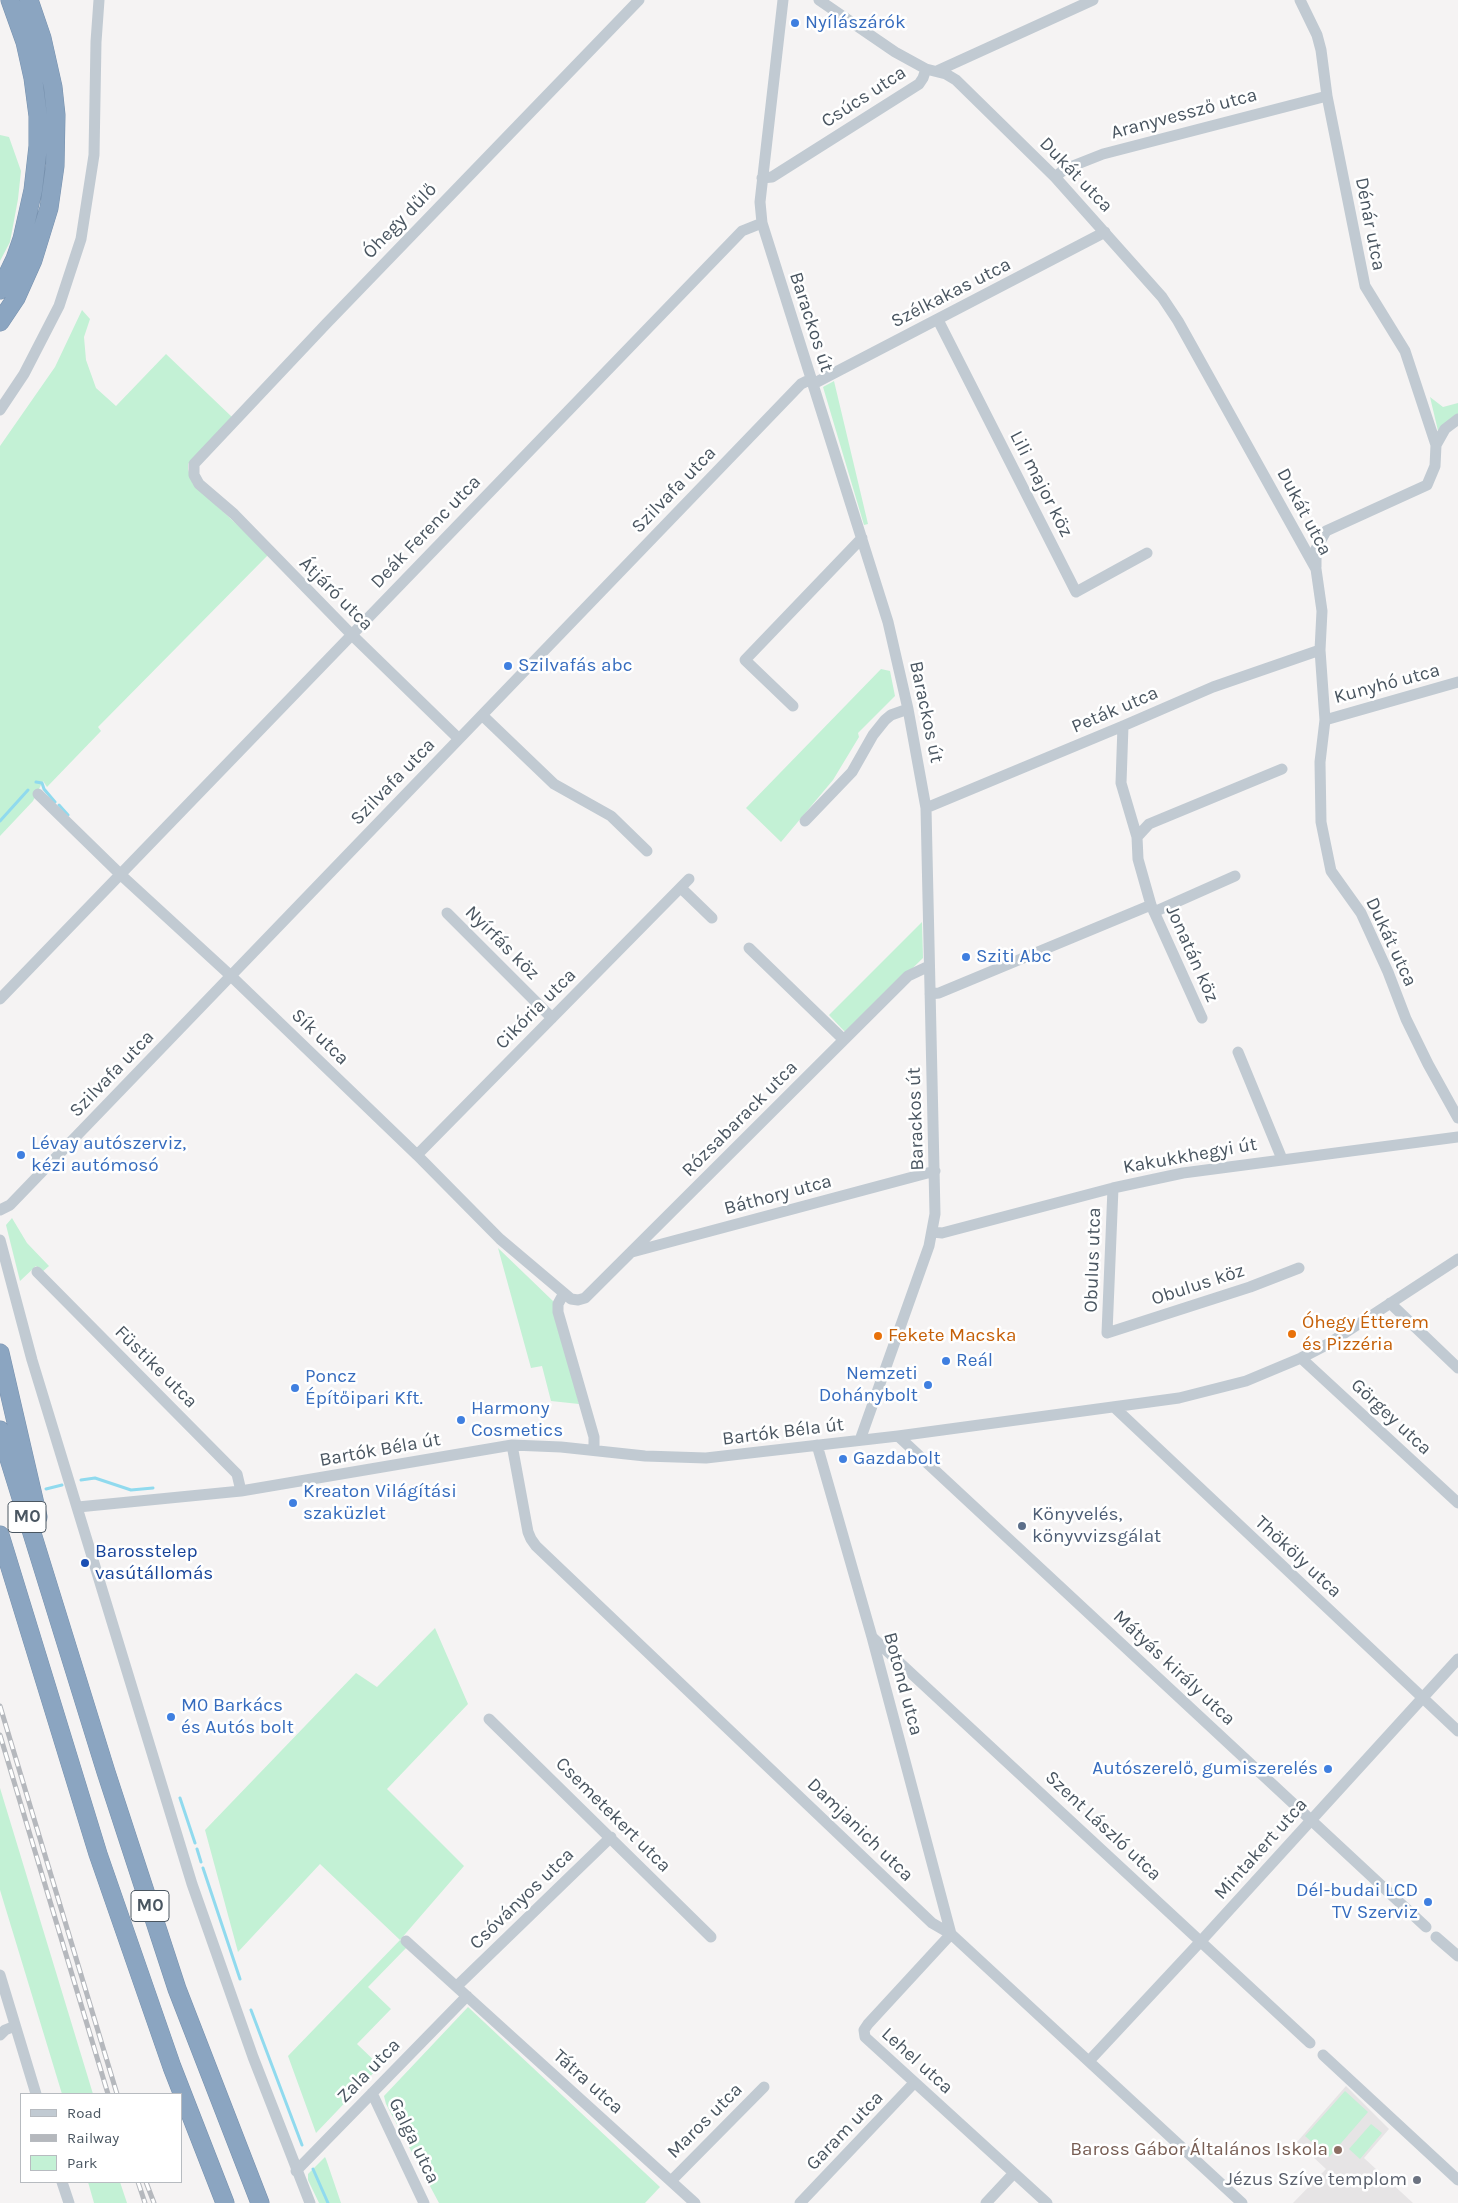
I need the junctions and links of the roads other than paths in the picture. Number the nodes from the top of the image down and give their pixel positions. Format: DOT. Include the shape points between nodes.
graph roads {
  1 [pos="10,0"];
  2 [pos="29,0"];
  3 [pos="99,0"];
  4 [pos="638,0"];
  5 [pos="783,0"];
  6 [pos="819,0"];
  7 [pos="1093,0"];
  8 [pos="1300,0"];
  9 [pos="932,70"];
  10 [pos="1327,96"];
  11 [pos="1055,177"];
  12 [pos="762,178"];
  13 [pos="762,222"];
  14 [pos="1105,232"];
  15 [pos="0,290"];
  16 [pos="938,320"];
  17 [pos="0,322"];
  18 [pos="812,381"];
  19 [pos="0,410"];
  20 [pos="1458,419"];
  21 [pos="1436,445"];
  22 [pos="193,471"];
  23 [pos="862,538"];
  24 [pos="1147,553"];
  25 [pos="1316,569"];
  26 [pos="352,635"];
  27 [pos="1320,650"];
  28 [pos="1458,682"];
  29 [pos="794,706"];
  30 [pos="908,709"];
  31 [pos="482,715"];
  32 [pos="1325,720"];
  33 [pos="1123,726"];
  34 [pos="459,739"];
  35 [pos="1282,769"];
  36 [pos="38,794"];
  37 [pos="926,808"];
  38 [pos="805,821"];
  39 [pos="1137,837"];
  40 [pos="647,851"];
  41 [pos="121,875"];
  42 [pos="1235,876"];
  43 [pos="689,879"];
  44 [pos="680,888"];
  45 [pos="1152,908"];
  46 [pos="448,913"];
  47 [pos="712,918"];
  48 [pos="749,948"];
  49 [pos="929,966"];
  50 [pos="231,976"];
  51 [pos="930,994"];
  52 [pos="0,1000"];
  53 [pos="552,1018"];
  54 [pos="1202,1018"];
  55 [pos="844,1040"];
  56 [pos="1238,1052"];
  57 [pos="1458,1118"];
  58 [pos="1458,1138"];
  59 [pos="417,1156"];
  60 [pos="1282,1159"];
  61 [pos="935,1170"];
  62 [pos="1113,1188"];
  63 [pos="0,1210"];
  64 [pos="933,1232"];
  65 [pos="0,1240"];
  66 [pos="630,1253"];
  67 [pos="1458,1259"];
  68 [pos="1300,1268"];
  69 [pos="37,1272"];
  70 [pos="564,1293"];
  71 [pos="578,1300"];
  72 [pos="1390,1303"];
  73 [pos="1107,1333"];
  74 [pos="0,1353"];
  75 [pos="1301,1358"];
  76 [pos="1458,1368"];
  77 [pos="1114,1407"];
  78 [pos="0,1430"];
  79 [pos="898,1436"];
  80 [pos="860,1440"];
  81 [pos="512,1445"];
  82 [pos="817,1445"];
  83 [pos="594,1450"];
  84 [pos="241,1491"];
  85 [pos="1458,1503"];
  86 [pos="78,1506"];
  87 [pos="0,1535"];
  88 [pos="54,1604"];
  89 [pos="872,1637"];
  90 [pos="1458,1658"];
  91 [pos="1422,1698"];
  92 [pos="489,1719"];
  93 [pos="1458,1731"];
  94 [pos="1312,1820"];
  95 [pos="611,1837"];
  96 [pos="1426,1927"];
  97 [pos="951,1934"];
  98 [pos="711,1937"];
  99 [pos="1436,1937"];
  100 [pos="406,1941"];
  101 [pos="1201,1941"];
  102 [pos="1458,1956"];
  103 [pos="0,1975"];
  104 [pos="457,1986"];
  105 [pos="467,1996"];
  106 [pos="15,2026"];
  107 [pos="0,2035"];
  108 [pos="1310,2044"];
  109 [pos="1322,2055"];
  110 [pos="1089,2061"];
  111 [pos="914,2083"];
  112 [pos="764,2087"];
  113 [pos="36,2093"];
  114 [pos="372,2093"];
  115 [pos="296,2171"];
  116 [pos="1014,2173"];
  117 [pos="1458,2180"];
  118 [pos="671,2181"];
  119 [pos="62,2183"];
  120 [pos="68,2203"];
  121 [pos="226,2203"];
  122 [pos="260,2203"];
  123 [pos="310,2203"];
  124 [pos="424,2203"];
  125 [pos="695,2203"];
  126 [pos="800,2203"];
  127 [pos="986,2203"];
  128 [pos="1047,2203"];
  129 [pos="1242,2203"];
  1 -- 15 [label="highway" via="32,70 38,146 26,224 15,259"];
  2 -- 17 [label="highway" via="42,38 53,88 55,166 49,208 33,260 16,298"];
  3 -- 19 [label="street" via="94,155 81,239 59,306 24,374"];
  4 -- 22 [label="street, Óhegy dűlő" via="198,458"];
  5 -- 12 [label="street, Barackos út"];
  6 -- 9 [label="street, Dukát utca" via="895,52"];
  7 -- 9 [label="street, Csúcs utca"];
  8 -- 10 [label="street, Dénár utca" via="1319,42"];
  9 -- 11 [label="street, Dukát utca" via="956,80"];
  9 -- 12 [label="street, Csúcs utca" via="919,84 772,177"];
  10 -- 11 [label="street, Aranyvessző utca" via="1103,154 1065,169"];
  10 -- 21 [label="street, Dénár utca" via="1365,286 1405,351"];
  11 -- 14 [label="street, Dukát utca"];
  12 -- 13 [label="street, Barackos út"];
  13 -- 18 [label="street, Barackos út"];
  13 -- 26 [label="street, Deák Ferenc utca" via="742,231"];
  14 -- 16 [label="street, Szélkakas utca"];
  14 -- 25 [label="street, Dukát utca" via="1162,297 1178,321"];
  16 -- 18 [label="street, Szélkakas utca"];
  16 -- 24 [label="street, Lili major köz" via="1076,592"];
  18 -- 23 [label="street, Barackos út"];
  18 -- 31 [label="street, Szilvafa utca" via="801,384"];
  20 -- 21 [label="street" via="1445,429"];
  21 -- 25 [label="street" via="1435,466 1427,485 1326,531 1316,549"];
  22 -- 26 [label="street, Átjáró utca" via="199,484 234,514"];
  23 -- 29 [label="street" via="745,660"];
  23 -- 30 [label="street, Barackos út" via="888,622"];
  25 -- 27 [label="street, Dukát utca" via="1322,611"];
  26 -- 34 [label="street, Átjáró utca"];
  26 -- 41 [label="street, Deák Ferenc utca"];
  27 -- 32 [label="street, Dukát utca"];
  27 -- 33 [label="street, Peták utca" via="1213,687"];
  28 -- 32 [label="street, Kunyhó utca"];
  30 -- 37 [label="street, Barackos út"];
  30 -- 38 [label="street" via="885,720 852,772"];
  31 -- 34 [label="street, Szilvafa utca"];
  31 -- 40 [label="street" via="554,784 610,816"];
  32 -- 57 [label="street, Dukát utca" via="1320,762 1320,822 1331,870 1360,913 1406,1019"];
  33 -- 37 [label="street, Peták utca"];
  33 -- 39 [label="street, Jonatán köz" via="1121,783"];
  34 -- 50 [label="street, Szilvafa utca"];
  35 -- 39 [label="street" via="1149,824"];
  36 -- 41 [label="street, Sík utca"];
  37 -- 49 [label="street, Barackos út"];
  39 -- 45 [label="street, Jonatán köz" via="1138,859"];
  41 -- 50 [label="street, Sík utca"];
  41 -- 52 [label="street, Deák Ferenc utca"];
  42 -- 45 [label="street"];
  43 -- 44 [label="street, Cikória utca"];
  44 -- 47 [label="street"];
  44 -- 53 [label="street, Cikória utca"];
  45 -- 51 [label="street"];
  45 -- 54 [label="street, Jonatán köz"];
  46 -- 53 [label="street, Nyírfás köz"];
  48 -- 55 [label="street"];
  49 -- 51 [label="street, Barackos út"];
  49 -- 55 [label="street, Rózsabarack utca" via="908,976"];
  50 -- 59 [label="street, Sík utca"];
  50 -- 63 [label="street, Szilvafa utca" via="10,1205"];
  51 -- 61 [label="street, Barackos út"];
  53 -- 59 [label="street, Cikória utca"];
  55 -- 66 [label="street, Rózsabarack utca"];
  56 -- 60 [label="street"];
  58 -- 60 [label="street, Kakukkhegyi út"];
  59 -- 70 [label="street, Sík utca" via="500,1240"];
  60 -- 62 [label="street, Kakukkhegyi út" via="1183,1173"];
  61 -- 64 [label="street, Barackos út"];
  61 -- 66 [label="street, Báthory utca"];
  62 -- 64 [label="street, Kakukkhegyi út" via="942,1233"];
  62 -- 73 [label="street, Obulus utca"];
  64 -- 80 [label="street, Barackos út"];
  65 -- 86 [label="street" via="32,1360"];
  66 -- 71 [label="street, Rózsabarack utca" via="585,1298"];
  67 -- 72 [label="street, Bartók Béla út"];
  68 -- 73 [label="street, Obulus köz"];
  69 -- 84 [label="street, Füstike utca" via="237,1474"];
  70 -- 71 [label="street, Sík utca"];
  70 -- 83 [label="street" via="558,1312 594,1437"];
  72 -- 75 [label="street, Bartók Béla út"];
  72 -- 76 [label="street"];
  74 -- 88 [label="highway" via="43,1536"];
  75 -- 77 [label="street, Bartók Béla út" via="1223,1388"];
  75 -- 85 [label="street, Görgey utca"];
  77 -- 79 [label="street, Bartók Béla út"];
  77 -- 91 [label="street, Thököly utca"];
  78 -- 88 [label="highway, M0"];
  79 -- 80 [label="street, Bartók Béla út"];
  79 -- 94 [label="street, Mátyás király utca"];
  80 -- 82 [label="street, Bartók Béla út"];
  81 -- 83 [label="street, Bartók Béla út"];
  81 -- 84 [label="street, Bartók Béla út"];
  81 -- 97 [label="street, Damjanich utca" via="528,1532 536,1546 932,1923"];
  82 -- 83 [label="street, Bartók Béla út" via="706,1458"];
  82 -- 89 [label="street, Botond utca"];
  84 -- 86 [label="street, Bartók Béla út"];
  86 -- 115 [label="street" via="192,1884"];
  87 -- 121 [label="highway, M0" via="125,1934"];
  88 -- 122 [label="highway, M0" via="177,1988"];
  89 -- 97 [label="street, Botond utca"];
  89 -- 101 [label="street, Szent László utca"];
  90 -- 91 [label="street, Mintakert utca"];
  91 -- 93 [label="street, Thököly utca"];
  91 -- 94 [label="street, Mintakert utca"];
  92 -- 95 [label="street, Csemetekert utca"];
  94 -- 96 [label="street, Mátyás király utca"];
  94 -- 101 [label="street, Mintakert utca"];
  95 -- 98 [label="street, Csemetekert utca"];
  95 -- 104 [label="street, Csóványos utca"];
  97 -- 110 [label="street, Damjanich utca"];
  97 -- 111 [label="street, Lehel utca" via="864,2030 865,2037"];
  99 -- 102 [label="street"];
  100 -- 104 [label="street"];
  101 -- 108 [label="street, Szent László utca"];
  101 -- 110 [label="street, Mintakert utca"];
  103 -- 106 [label="street"];
  104 -- 105 [label="street, Tátra utca"];
  105 -- 114 [label="street, Zala utca"];
  105 -- 118 [label="street, Tátra utca"];
  106 -- 107 [label="street"];
  106 -- 113 [label="street"];
  109 -- 117 [label="street"];
  110 -- 129 [label="street, Damjanich utca"];
  111 -- 116 [label="street, Lehel utca"];
  111 -- 126 [label="street, Garam utca"];
  112 -- 118 [label="street, Maros utca"];
  114 -- 115 [label="street, Zala utca"];
  114 -- 124 [label="street, Galga utca"];
  115 -- 123 [label="street"];
  116 -- 127 [label="street"];
  116 -- 128 [label="street, Lehel utca"];
  118 -- 125 [label="street, Tátra utca"];
  119 -- 120 [label="street"];
}
